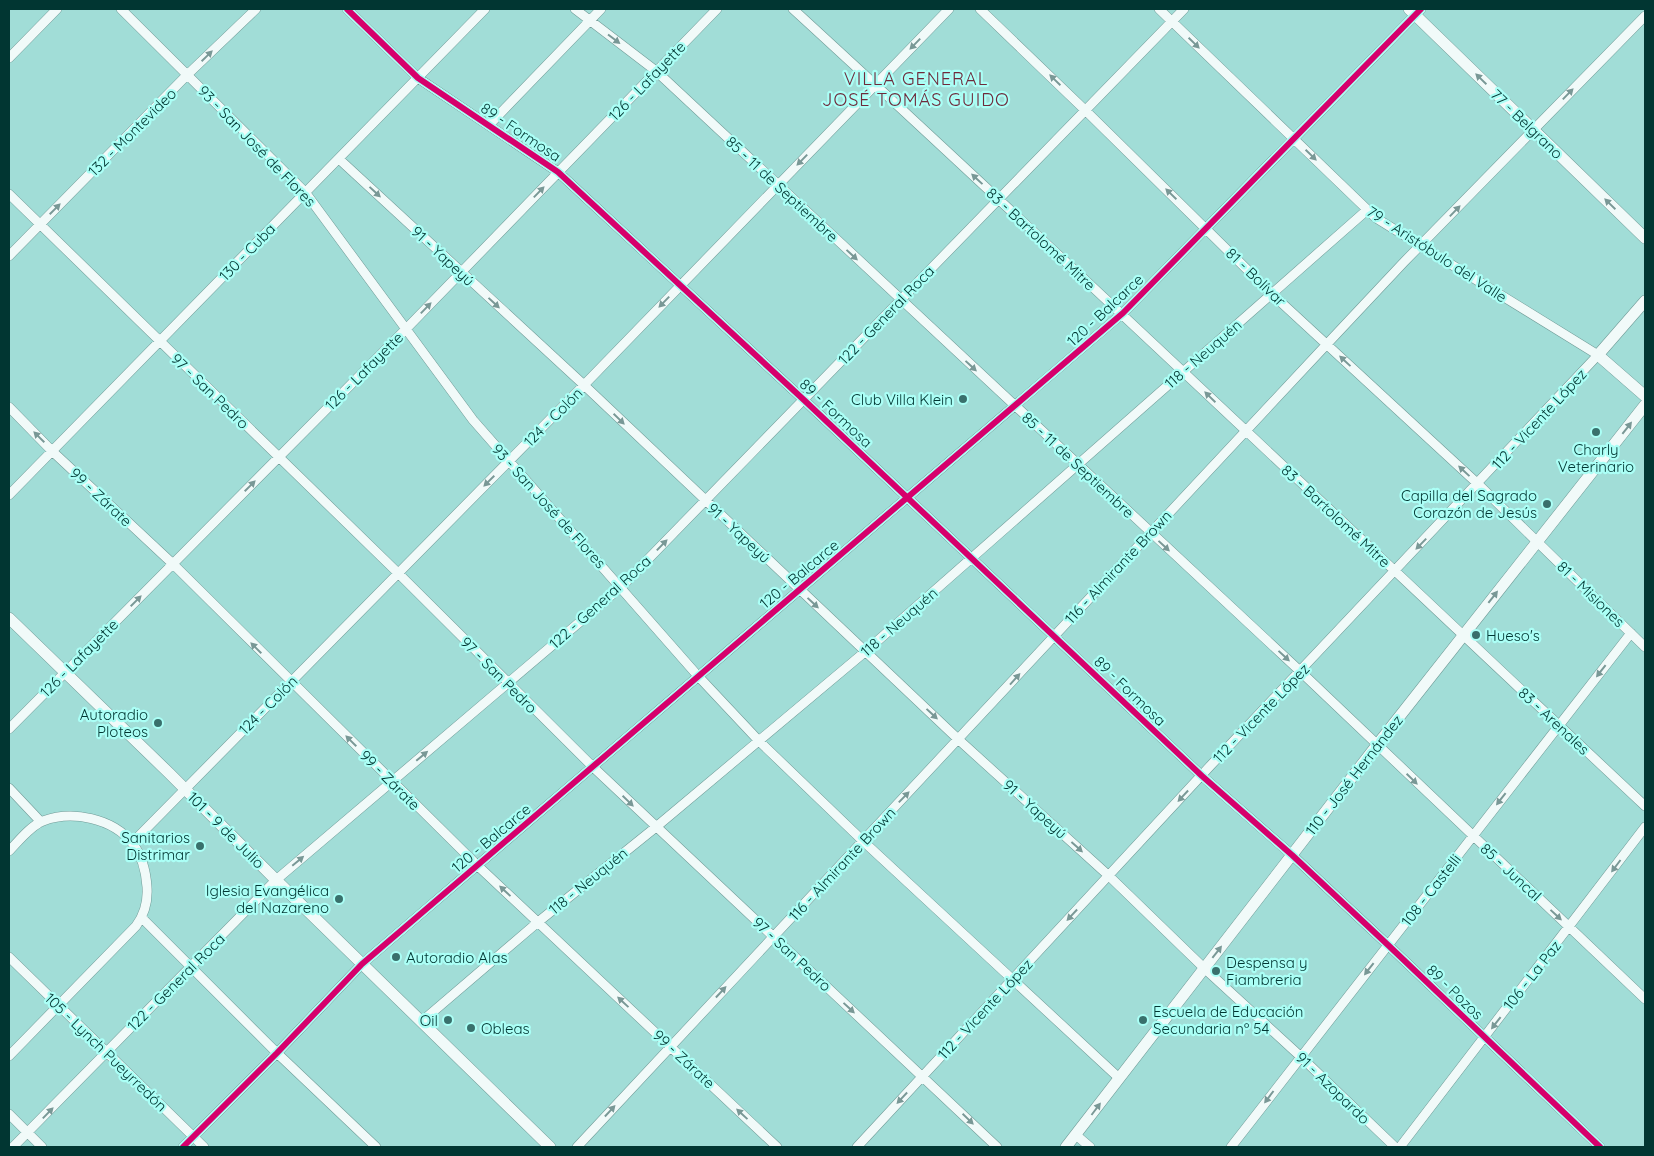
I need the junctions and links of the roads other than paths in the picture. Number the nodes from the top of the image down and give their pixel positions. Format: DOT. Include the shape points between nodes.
graph roads {
  1 [pos="57,9"];
  2 [pos="121,9"];
  3 [pos="256,9"];
  4 [pos="347,9"];
  5 [pos="485,9"];
  6 [pos="575,9"];
  7 [pos="600,9"];
  8 [pos="717,9"];
  9 [pos="792,9"];
  10 [pos="949,9"];
  11 [pos="980,9"];
  12 [pos="1159,9"];
  13 [pos="1184,9"];
  14 [pos="1415,11"];
  15 [pos="1645,16"];
  16 [pos="589,20"];
  17 [pos="1172,21"];
  18 [pos="9,58"];
  19 [pos="656,71"];
  20 [pos="187,75"];
  21 [pos="418,78"];
  22 [pos="875,84"];
  23 [pos="1086,110"];
  24 [pos="489,125"];
  25 [pos="1534,130"];
  26 [pos="1293,138"];
  27 [pos="339,159"];
  28 [pos="558,172"];
  29 [pos="778,185"];
  30 [pos="306,192"];
  31 [pos="9,194"];
  32 [pos="999,199"];
  33 [pos="1367,210"];
  34 [pos="40,225"];
  35 [pos="1206,228"];
  36 [pos="1645,238"];
  37 [pos="1421,246"];
  38 [pos="9,256"];
  39 [pos="460,272"];
  40 [pos="680,285"];
  41 [pos="1272,294"];
  42 [pos="900,300"];
  43 [pos="1645,301"];
  44 [pos="1123,313"];
  45 [pos="406,329"];
  46 [pos="159,342"];
  47 [pos="1327,344"];
  48 [pos="1598,355"];
  49 [pos="1184,372"];
  50 [pos="584,385"];
  51 [pos="1645,396"];
  52 [pos="804,400"];
  53 [pos="1645,405"];
  54 [pos="1014,406"];
  55 [pos="9,407"];
  56 [pos="1246,431"];
  57 [pos="52,451"];
  58 [pos="278,457"];
  59 [pos="509,461"];
  60 [pos="1078,464"];
  61 [pos="1478,484"];
  62 [pos="9,495"];
  63 [pos="908,498"];
  64 [pos="705,501"];
  65 [pos="1150,533"];
  66 [pos="1538,541"];
  67 [pos="972,558"];
  68 [pos="173,564"];
  69 [pos="1395,570"];
  70 [pos="398,573"];
  71 [pos="621,587"];
  72 [pos="800,590"];
  73 [pos="9,618"];
  74 [pos="1631,633"];
  75 [pos="1463,635"];
  76 [pos="1055,636"];
  77 [pos="1645,647"];
  78 [pos="866,651"];
  79 [pos="1301,672"];
  80 [pos="64,673"];
  81 [pos="698,676"];
  82 [pos="291,682"];
  83 [pos="507,683"];
  84 [pos="1559,725"];
  85 [pos="9,729"];
  86 [pos="759,740"];
  87 [pos="959,740"];
  88 [pos="1377,745"];
  89 [pos="593,767"];
  90 [pos="1202,776"];
  91 [pos="392,782"];
  92 [pos="9,788"];
  93 [pos="185,789"];
  94 [pos="1645,806"];
  95 [pos="41,822"];
  96 [pos="656,827"];
  97 [pos="1645,827"];
  98 [pos="1473,836"];
  99 [pos="862,841"];
  100 [pos="132,843"];
  101 [pos="9,852"];
  102 [pos="1292,856"];
  103 [pos="478,866"];
  104 [pos="1109,876"];
  105 [pos="276,880"];
  106 [pos="142,918"];
  107 [pos="538,922"];
  108 [pos="1569,928"];
  109 [pos="773,937"];
  110 [pos="1388,945"];
  111 [pos="9,957"];
  112 [pos="362,964"];
  113 [pos="191,967"];
  114 [pos="1204,968"];
  115 [pos="1012,979"];
  116 [pos="1645,998"];
  117 [pos="57,1005"];
  118 [pos="421,1022"];
  119 [pos="1484,1038"];
  120 [pos="670,1046"];
  121 [pos="106,1053"];
  122 [pos="277,1054"];
  123 [pos="9,1056"];
  124 [pos="1300,1056"];
  125 [pos="923,1076"];
  126 [pos="1119,1078"];
  127 [pos="9,1114"];
  128 [pos="28,1133"];
  129 [pos="1076,1135"];
  130 [pos="193,1136"];
  131 [pos="13,1147"];
  132 [pos="42,1147"];
  133 [pos="183,1147"];
  134 [pos="204,1147"];
  135 [pos="376,1147"];
  136 [pos="550,1147"];
  137 [pos="577,1147"];
  138 [pos="777,1147"];
  139 [pos="857,1147"];
  140 [pos="997,1147"];
  141 [pos="1066,1147"];
  142 [pos="1090,1147"];
  143 [pos="1231,1147"];
  144 [pos="1395,1147"];
  145 [pos="1400,1147"];
  146 [pos="1600,1147"];
  1 -- 18 [label="street"];
  2 -- 20 [label="street, 93 - San José de Flores"];
  20 -- 3 [label="street, 132 - Montevideo, one-way"];
  4 -- 21 [label="street, 89 - Formosa"];
  5 -- 21 [label="street, 130 - Cuba"];
  6 -- 16 [label="street, 85 - 11 de Septiembre"];
  7 -- 16 [label="street"];
  8 -- 19 [label="street, 126 - Lafayette"];
  9 -- 22 [label="street, 83 - Bartolomé Mitre"];
  10 -- 22 [label="street, 124 - Colón, one-way"];
  23 -- 11 [label="street, 81 - Bolívar, one-way"];
  12 -- 17 [label="street, 79 - Aristóbulo del Valle"];
  13 -- 17 [label="street, 122 - General Roca"];
  25 -- 14 [label="street, 77 - Belgrano, one-way"];
  14 -- 26 [label="street, 120 - Balcarce"];
  25 -- 15 [label="street, 116 - Almirante Brown, one-way"];
  16 -- 19 [label="street, 85 - 11 de Septiembre, one-way"];
  16 -- 24 [label="street"];
  17 -- 23 [label="street, 122 - General Roca"];
  17 -- 26 [label="street, 79 - Aristóbulo del Valle, one-way"];
  19 -- 28 [label="street, 126 - Lafayette"];
  19 -- 29 [label="street, 85 - 11 de Septiembre"];
  20 -- 30 [label="street, 93 - San José de Flores"];
  34 -- 20 [label="street, 132 - Montevideo, one-way"];
  21 -- 24 [label="street, 89 - Formosa"];
  21 -- 27 [label="street, 130 - Cuba"];
  22 -- 29 [label="street, 124 - Colón, one-way"];
  32 -- 22 [label="street, 83 - Bartolomé Mitre, one-way"];
  23 -- 32 [label="street, 122 - General Roca"];
  35 -- 23 [label="street, 81 - Bolívar, one-way"];
  24 -- 28 [label="street, 89 - Formosa"];
  36 -- 25 [label="street, 77 - Belgrano, one-way"];
  37 -- 25 [label="street, 116 - Almirante Brown, one-way"];
  26 -- 33 [label="street, 79 - Aristóbulo del Valle, one-way"];
  26 -- 35 [label="street, 120 - Balcarce"];
  27 -- 30 [label="street, 130 - Cuba"];
  27 -- 39 [label="street, 91 - Yapeyú, one-way"];
  39 -- 28 [label="street, 126 - Lafayette, one-way"];
  28 -- 40 [label="street, 89 - Formosa"];
  29 -- 40 [label="street, 124 - Colón"];
  29 -- 42 [label="street, 85 - 11 de Septiembre, one-way"];
  30 -- 45 [label="street, 93 - San José de Flores"];
  30 -- 46 [label="street, 130 - Cuba"];
  31 -- 34 [label="street, 97 - San Pedro"];
  32 -- 42 [label="street, 122 - General Roca"];
  32 -- 44 [label="street, 83 - Bartolomé Mitre"];
  33 -- 37 [label="street, 79 - Aristóbulo del Valle"];
  33 -- 41 [label="street, 118 - Neuquén"];
  34 -- 38 [label="street, 132 - Montevideo"];
  34 -- 46 [label="street, 97 - San Pedro"];
  35 -- 41 [label="street, 81 - Bolívar"];
  35 -- 44 [label="street, 120 - Balcarce"];
  37 -- 47 [label="street, 116 - Almirante Brown"];
  37 -- 48 [label="street, 79 - Aristóbulo del Valle"];
  45 -- 39 [label="street, 126 - Lafayette, one-way"];
  39 -- 50 [label="street, 91 - Yapeyú, one-way"];
  40 -- 50 [label="street, 124 - Colón, one-way"];
  40 -- 52 [label="street, 89 - Formosa"];
  41 -- 47 [label="street, 81 - Bolívar"];
  41 -- 49 [label="street, 118 - Neuquén"];
  42 -- 52 [label="street, 122 - General Roca"];
  42 -- 54 [label="street, 85 - 11 de Septiembre, one-way"];
  43 -- 48 [label="street, 112 - Vicente López"];
  44 -- 49 [label="street, 83 - Bartolomé Mitre"];
  44 -- 54 [label="street, 120 - Balcarce"];
  45 -- 58 [label="street, 126 - Lafayette"];
  45 -- 59 [label="street, 93 - San José de Flores" via="463,408"];
  46 -- 57 [label="street, 130 - Cuba"];
  46 -- 58 [label="street, 97 - San Pedro"];
  47 -- 56 [label="street, 116 - Almirante Brown"];
  61 -- 47 [label="street, 81 - Bolívar, one-way"];
  48 -- 51 [label="street, 79 - Aristóbulo del Valle"];
  48 -- 61 [label="street, 112 - Vicente López"];
  56 -- 49 [label="street, 83 - Bartolomé Mitre, one-way"];
  49 -- 60 [label="street, 118 - Neuquén"];
  50 -- 59 [label="street, 124 - Colón"];
  50 -- 64 [label="street, 91 - Yapeyú, one-way"];
  52 -- 63 [label="street, 89 - Formosa"];
  52 -- 64 [label="street, 122 - General Roca"];
  66 -- 53 [label="street, 110 - José Hernández, one-way"];
  54 -- 60 [label="street, 85 - 11 de Septiembre"];
  54 -- 63 [label="street, 120 - Balcarce"];
  57 -- 55 [label="street, 99 - Zárate, one-way"];
  56 -- 65 [label="street, 116 - Almirante Brown"];
  56 -- 69 [label="street, 83 - Bartolomé Mitre"];
  57 -- 62 [label="street, 130 - Cuba"];
  57 -- 68 [label="street, 99 - Zárate"];
  68 -- 58 [label="street, 126 - Lafayette, one-way"];
  58 -- 70 [label="street, 97 - San Pedro"];
  59 -- 70 [label="street, 124 - Colón, one-way"];
  59 -- 71 [label="street, 93 - San José de Flores"];
  60 -- 65 [label="street, 85 - 11 de Septiembre"];
  60 -- 67 [label="street, 118 - Neuquén"];
  61 -- 66 [label="street, 81 - Bolívar"];
  61 -- 69 [label="street, 112 - Vicente López, one-way"];
  63 -- 67 [label="street, 89 - Formosa"];
  63 -- 72 [label="street, 120 - Balcarce"];
  71 -- 64 [label="street, 122 - General Roca, one-way"];
  64 -- 72 [label="street, 91 - Yapeyú"];
  65 -- 76 [label="street, 116 - Almirante Brown"];
  65 -- 79 [label="street, 85 - 11 de Septiembre, one-way"];
  66 -- 74 [label="street, 81 - Misiones"];
  75 -- 66 [label="street, 110 - José Hernández, one-way"];
  67 -- 76 [label="street, 89 - Formosa"];
  67 -- 78 [label="street, 118 - Neuquén"];
  80 -- 68 [label="street, 126 - Lafayette, one-way"];
  82 -- 68 [label="street, 99 - Zárate, one-way"];
  69 -- 75 [label="street, 83 - Bartolomé Mitre"];
  69 -- 79 [label="street, 112 - Vicente López"];
  70 -- 82 [label="street, 124 - Colón"];
  70 -- 83 [label="street, 97 - San Pedro"];
  71 -- 81 [label="street, 93 - San José de Flores"];
  71 -- 83 [label="street, 122 - General Roca"];
  72 -- 78 [label="street, 91 - Yapeyú, one-way"];
  72 -- 81 [label="street, 120 - Balcarce"];
  73 -- 80 [label="street, 101 - 9 de Julio"];
  74 -- 77 [label="street, 81 - Misiones"];
  74 -- 84 [label="street, 108 - Castelli, one-way"];
  75 -- 84 [label="street, 83 - Arenales"];
  75 -- 88 [label="street, 110 - José Hernández"];
  87 -- 76 [label="street, 116 - Almirante Brown, one-way"];
  76 -- 90 [label="street, 89 - Formosa"];
  78 -- 86 [label="street, 118 - Neuquén"];
  78 -- 87 [label="street, 91 - Yapeyú, one-way"];
  79 -- 88 [label="street, 85 - 11 de Septiembre"];
  79 -- 90 [label="street, 112 - Vicente López"];
  80 -- 85 [label="street, 126 - Lafayette"];
  80 -- 93 [label="street, 101 - 9 de Julio"];
  81 -- 86 [label="street, 93 - San José de Flores"];
  81 -- 89 [label="street, 120 - Balcarce"];
  91 -- 82 [label="street, 99 - Zárate, one-way"];
  82 -- 93 [label="street, 124 - Colón"];
  83 -- 89 [label="street, 97 - San Pedro"];
  91 -- 83 [label="street, 122 - General Roca, one-way"];
  84 -- 94 [label="street, 83 - Arenales"];
  84 -- 98 [label="street, 108 - Castelli, one-way"];
  86 -- 96 [label="street, 118 - Neuquén"];
  86 -- 99 [label="street, 93 - San José de Flores"];
  99 -- 87 [label="street, 116 - Almirante Brown, one-way"];
  87 -- 104 [label="street, 91 - Yapeyú, one-way"];
  88 -- 98 [label="street, 85 - Juncal, one-way"];
  88 -- 102 [label="street, 110 - José Hernández"];
  89 -- 96 [label="street, 97 - San Pedro, one-way"];
  89 -- 103 [label="street, 120 - Balcarce"];
  90 -- 102 [label="street, 89 - Formosa"];
  90 -- 104 [label="street, 112 - Vicente López, one-way"];
  91 -- 103 [label="street, 99 - Zárate"];
  105 -- 91 [label="street, 122 - General Roca, one-way"];
  92 -- 95 [label="street"];
  93 -- 100 [label="street, 124 - Colón"];
  93 -- 105 [label="street, 101 - 9 de Julio"];
  95 -- 100 [label="street" via="71,815 87,817 113,828"];
  95 -- 101 [label="street"];
  96 -- 107 [label="street, 118 - Neuquén"];
  96 -- 109 [label="street, 97 - San Pedro"];
  97 -- 108 [label="street, 106 - La Paz, one-way"];
  98 -- 108 [label="street, 85 - Juncal, one-way"];
  98 -- 110 [label="street, 108 - Castelli"];
  99 -- 109 [label="street, 116 - Almirante Brown"];
  99 -- 115 [label="street, 93 - San José de Flores"];
  100 -- 106 [label="street" via="147,881"];
  102 -- 110 [label="street, 89 - Pozos"];
  114 -- 102 [label="street, 110 - José Hernández, one-way"];
  107 -- 103 [label="street, 99 - Zárate, one-way"];
  103 -- 112 [label="street, 120 - Balcarce"];
  104 -- 114 [label="street, 91 - Yapeyú"];
  104 -- 115 [label="street, 112 - Vicente López, one-way"];
  105 -- 112 [label="street, 101 - 9 de Julio"];
  105 -- 113 [label="street, 122 - General Roca"];
  106 -- 113 [label="street"];
  106 -- 117 [label="street"];
  107 -- 118 [label="street, 118 - Neuquén"];
  120 -- 107 [label="street, 99 - Zárate, one-way"];
  108 -- 116 [label="street, 85 - Juncal"];
  108 -- 119 [label="street, 106 - La Paz, one-way"];
  120 -- 109 [label="street, 116 - Almirante Brown, one-way"];
  109 -- 125 [label="street, 97 - San Pedro, one-way"];
  110 -- 119 [label="street, 89 - Pozos"];
  110 -- 124 [label="street, 108 - Castelli, one-way"];
  111 -- 117 [label="street, 105 - Lynch Pueyrredón"];
  112 -- 118 [label="street, 101 - 9 de Julio"];
  112 -- 122 [label="street, 120 - Balcarce"];
  113 -- 121 [label="street, 122 - General Roca"];
  113 -- 122 [label="street"];
  114 -- 124 [label="street, 91 - Azopardo"];
  114 -- 126 [label="street, 110 - José Hernández"];
  115 -- 125 [label="street, 112 - Vicente López"];
  115 -- 126 [label="street, 93 - San José de Flores"];
  117 -- 121 [label="street, 105 - Lynch Pueyrredón"];
  117 -- 123 [label="street"];
  118 -- 136 [label="street, 101 - 9 de Julio"];
  119 -- 145 [label="street, 106 - La Paz"];
  119 -- 146 [label="street, 89 - Pozos"];
  137 -- 120 [label="street, 116 - Almirante Brown, one-way"];
  138 -- 120 [label="street, 99 - Zárate, one-way"];
  128 -- 121 [label="street, 122 - General Roca, one-way"];
  121 -- 130 [label="street, 105 - Lynch Pueyrredón"];
  122 -- 130 [label="street, 120 - Balcarce"];
  122 -- 135 [label="street"];
  124 -- 143 [label="street, 108 - Castelli, one-way"];
  124 -- 144 [label="street, 91 - Azopardo"];
  125 -- 139 [label="street, 112 - Vicente López, one-way"];
  125 -- 140 [label="street, 97 - San Pedro, one-way"];
  129 -- 126 [label="street, 110 - José Hernández, one-way"];
  127 -- 128 [label="street"];
  128 -- 131 [label="street, 122 - General Roca"];
  128 -- 132 [label="street"];
  129 -- 141 [label="street, 110 - José Hernández"];
  129 -- 142 [label="street"];
  130 -- 133 [label="street, 120 - Balcarce"];
  130 -- 134 [label="street, 105 - Lynch Pueyrredón"];
}
